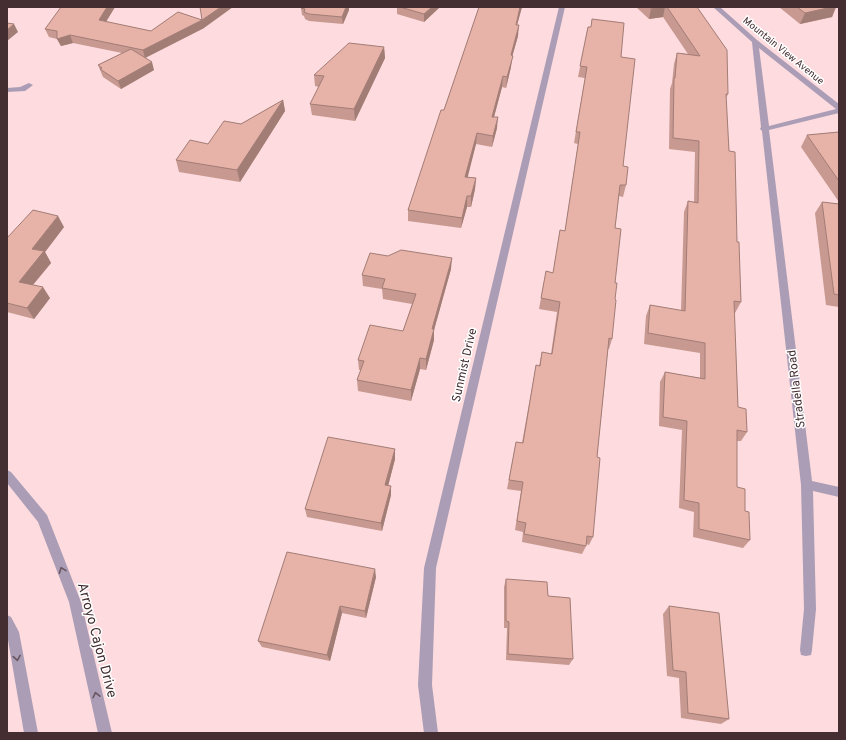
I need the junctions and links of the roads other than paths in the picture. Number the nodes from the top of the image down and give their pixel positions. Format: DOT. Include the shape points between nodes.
graph roads {
  1 [pos="562,7"];
  2 [pos="716,7"];
  3 [pos="755,41"];
  4 [pos="7,85"];
  5 [pos="7,90"];
  6 [pos="839,110"];
  7 [pos="764,129"];
  8 [pos="7,475"];
  9 [pos="808,485"];
  10 [pos="839,492"];
  11 [pos="7,620"];
  12 [pos="806,650"];
  13 [pos="31,733"];
  14 [pos="105,733"];
  15 [pos="431,733"];
  1 -- 15 [label="street, Sunmist Drive" via="430,568 425,685"];
  2 -- 3 [label="street, Mountain View Avenue"];
  3 -- 6 [label="street, Mountain View Avenue"];
  3 -- 7 [label="street, Stradella Road"];
  4 -- 5 [label="street" via="29,85 22,89"];
  6 -- 7 [label="street"];
  7 -- 9 [label="street, Stradella Road"];
  14 -- 8 [label="street, Arroyo Cajon Drive, one-way" via="75,602 43,519"];
  9 -- 10 [label="street"];
  9 -- 12 [label="street, Stradella Road" via="810,609"];
  11 -- 13 [label="street, one-way" via="13,632"];
}
